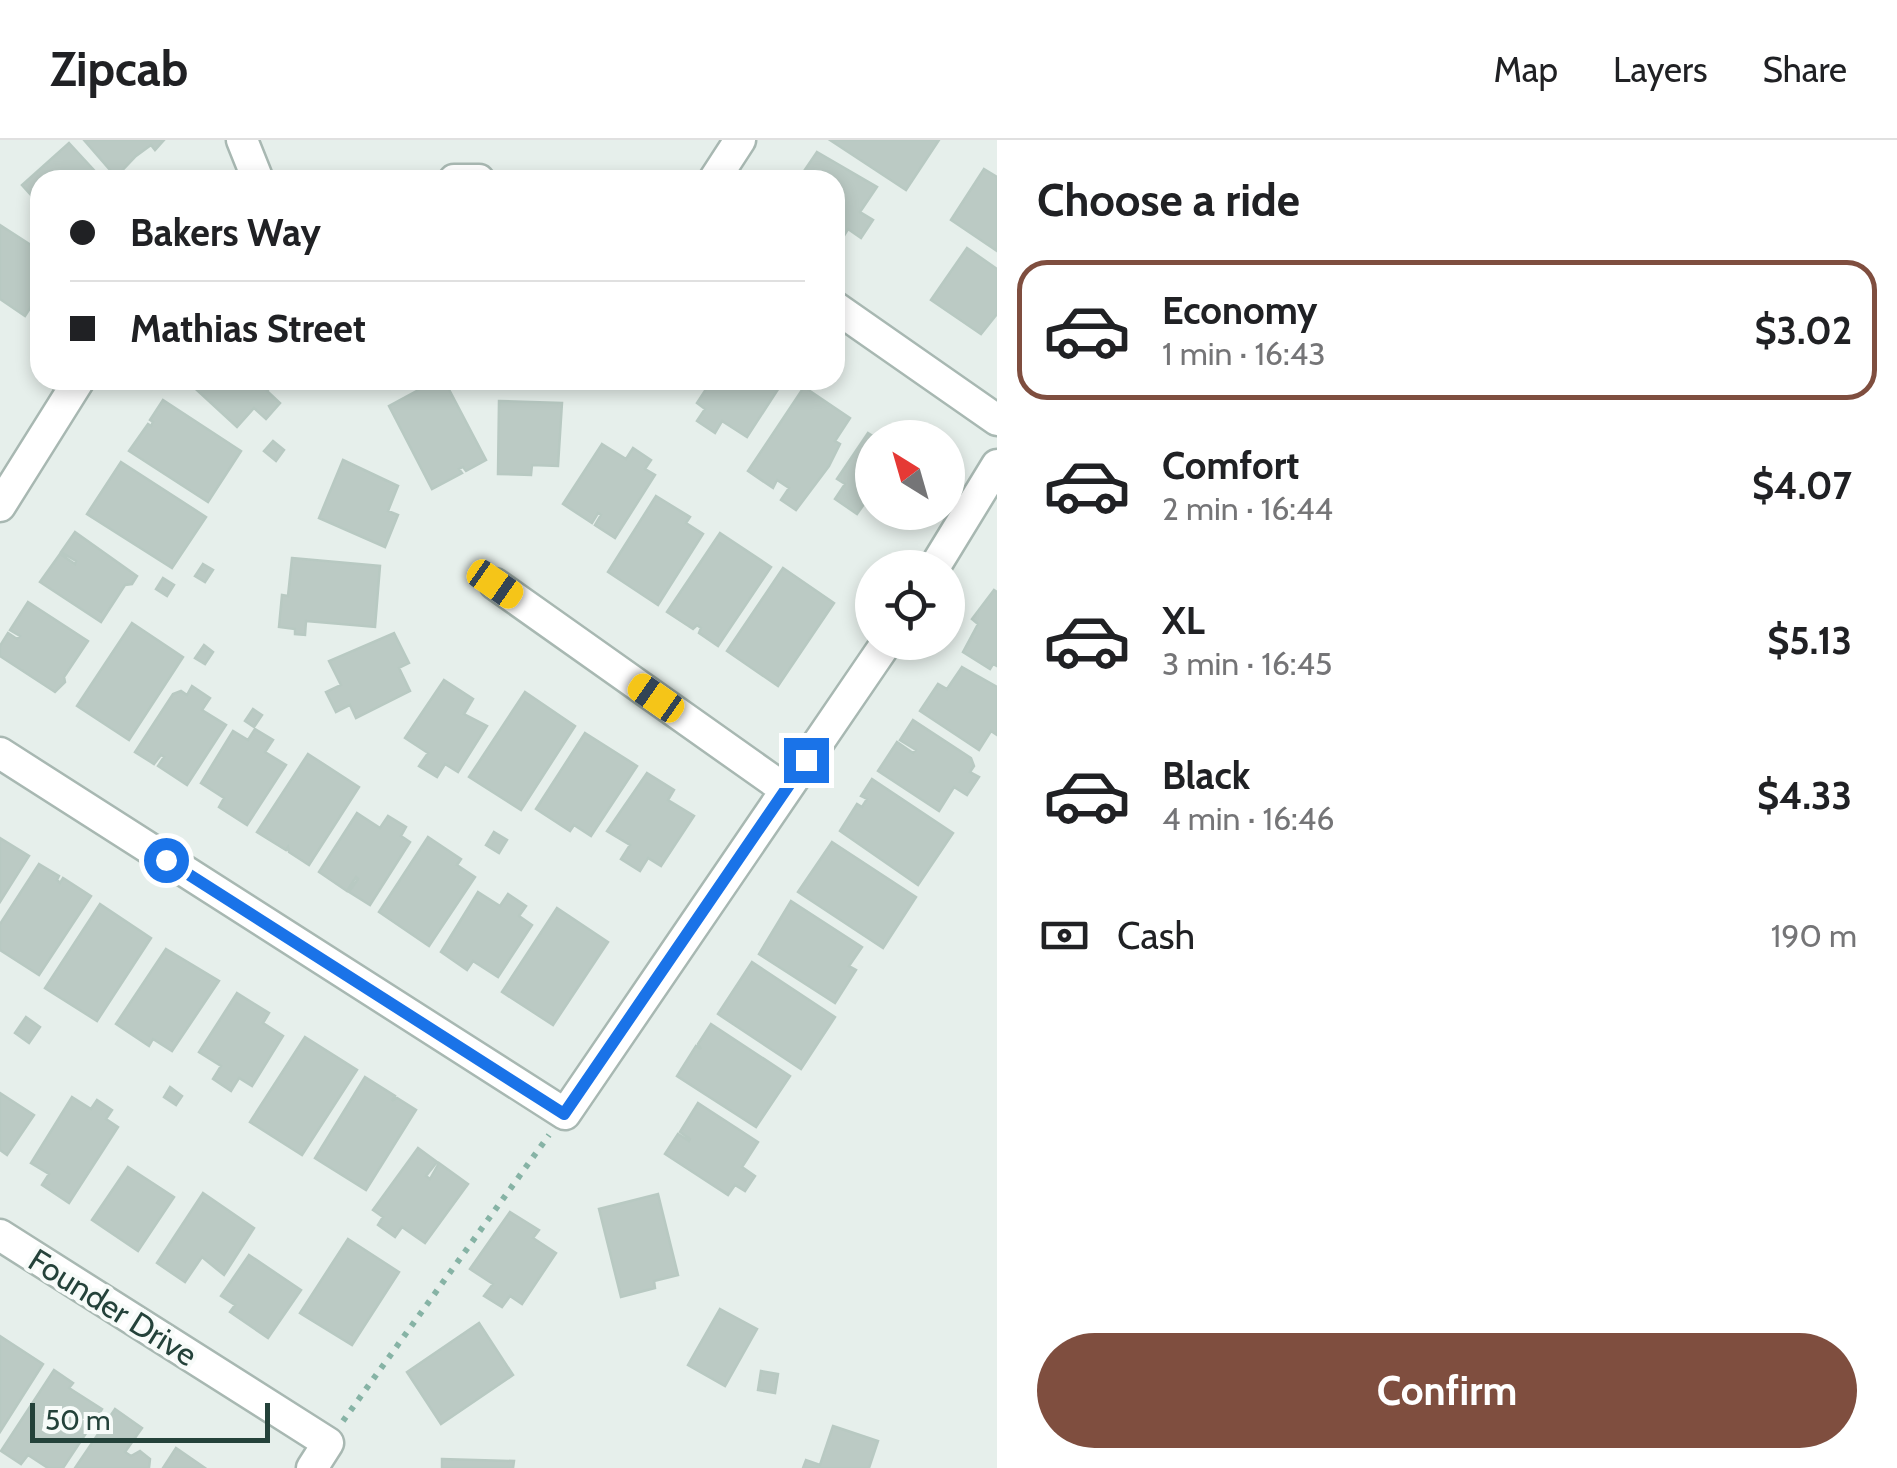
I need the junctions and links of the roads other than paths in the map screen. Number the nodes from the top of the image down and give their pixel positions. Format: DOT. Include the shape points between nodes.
graph roads {
  1 [pos="242,140"];
  2 [pos="740,140"];
  3 [pos="254,170"];
  4 [pos="720,170"];
  5 [pos="845,313"];
  6 [pos="73,390"];
  7 [pos="997,420"];
  8 [pos="997,465"];
  9 [pos="0,506"];
  10 [pos="945,550"];
  11 [pos="495,584"];
  12 [pos="875,660"];
  13 [pos="0,754"];
  14 [pos="786,790"];
  15 [pos="0,1235"];
  16 [pos="320,1455"];
  1 -- 3 [label="street"];
  2 -- 4 [label="street"];
  5 -- 7 [label="street"];
  6 -- 9 [label="street"];
  8 -- 10 [label="street"];
  11 -- 14 [label="street"];
  12 -- 14 [label="street"];
  13 -- 14 [label="street" via="564,1114"];
  15 -- 16 [label="street, Founder Drive"];
}
